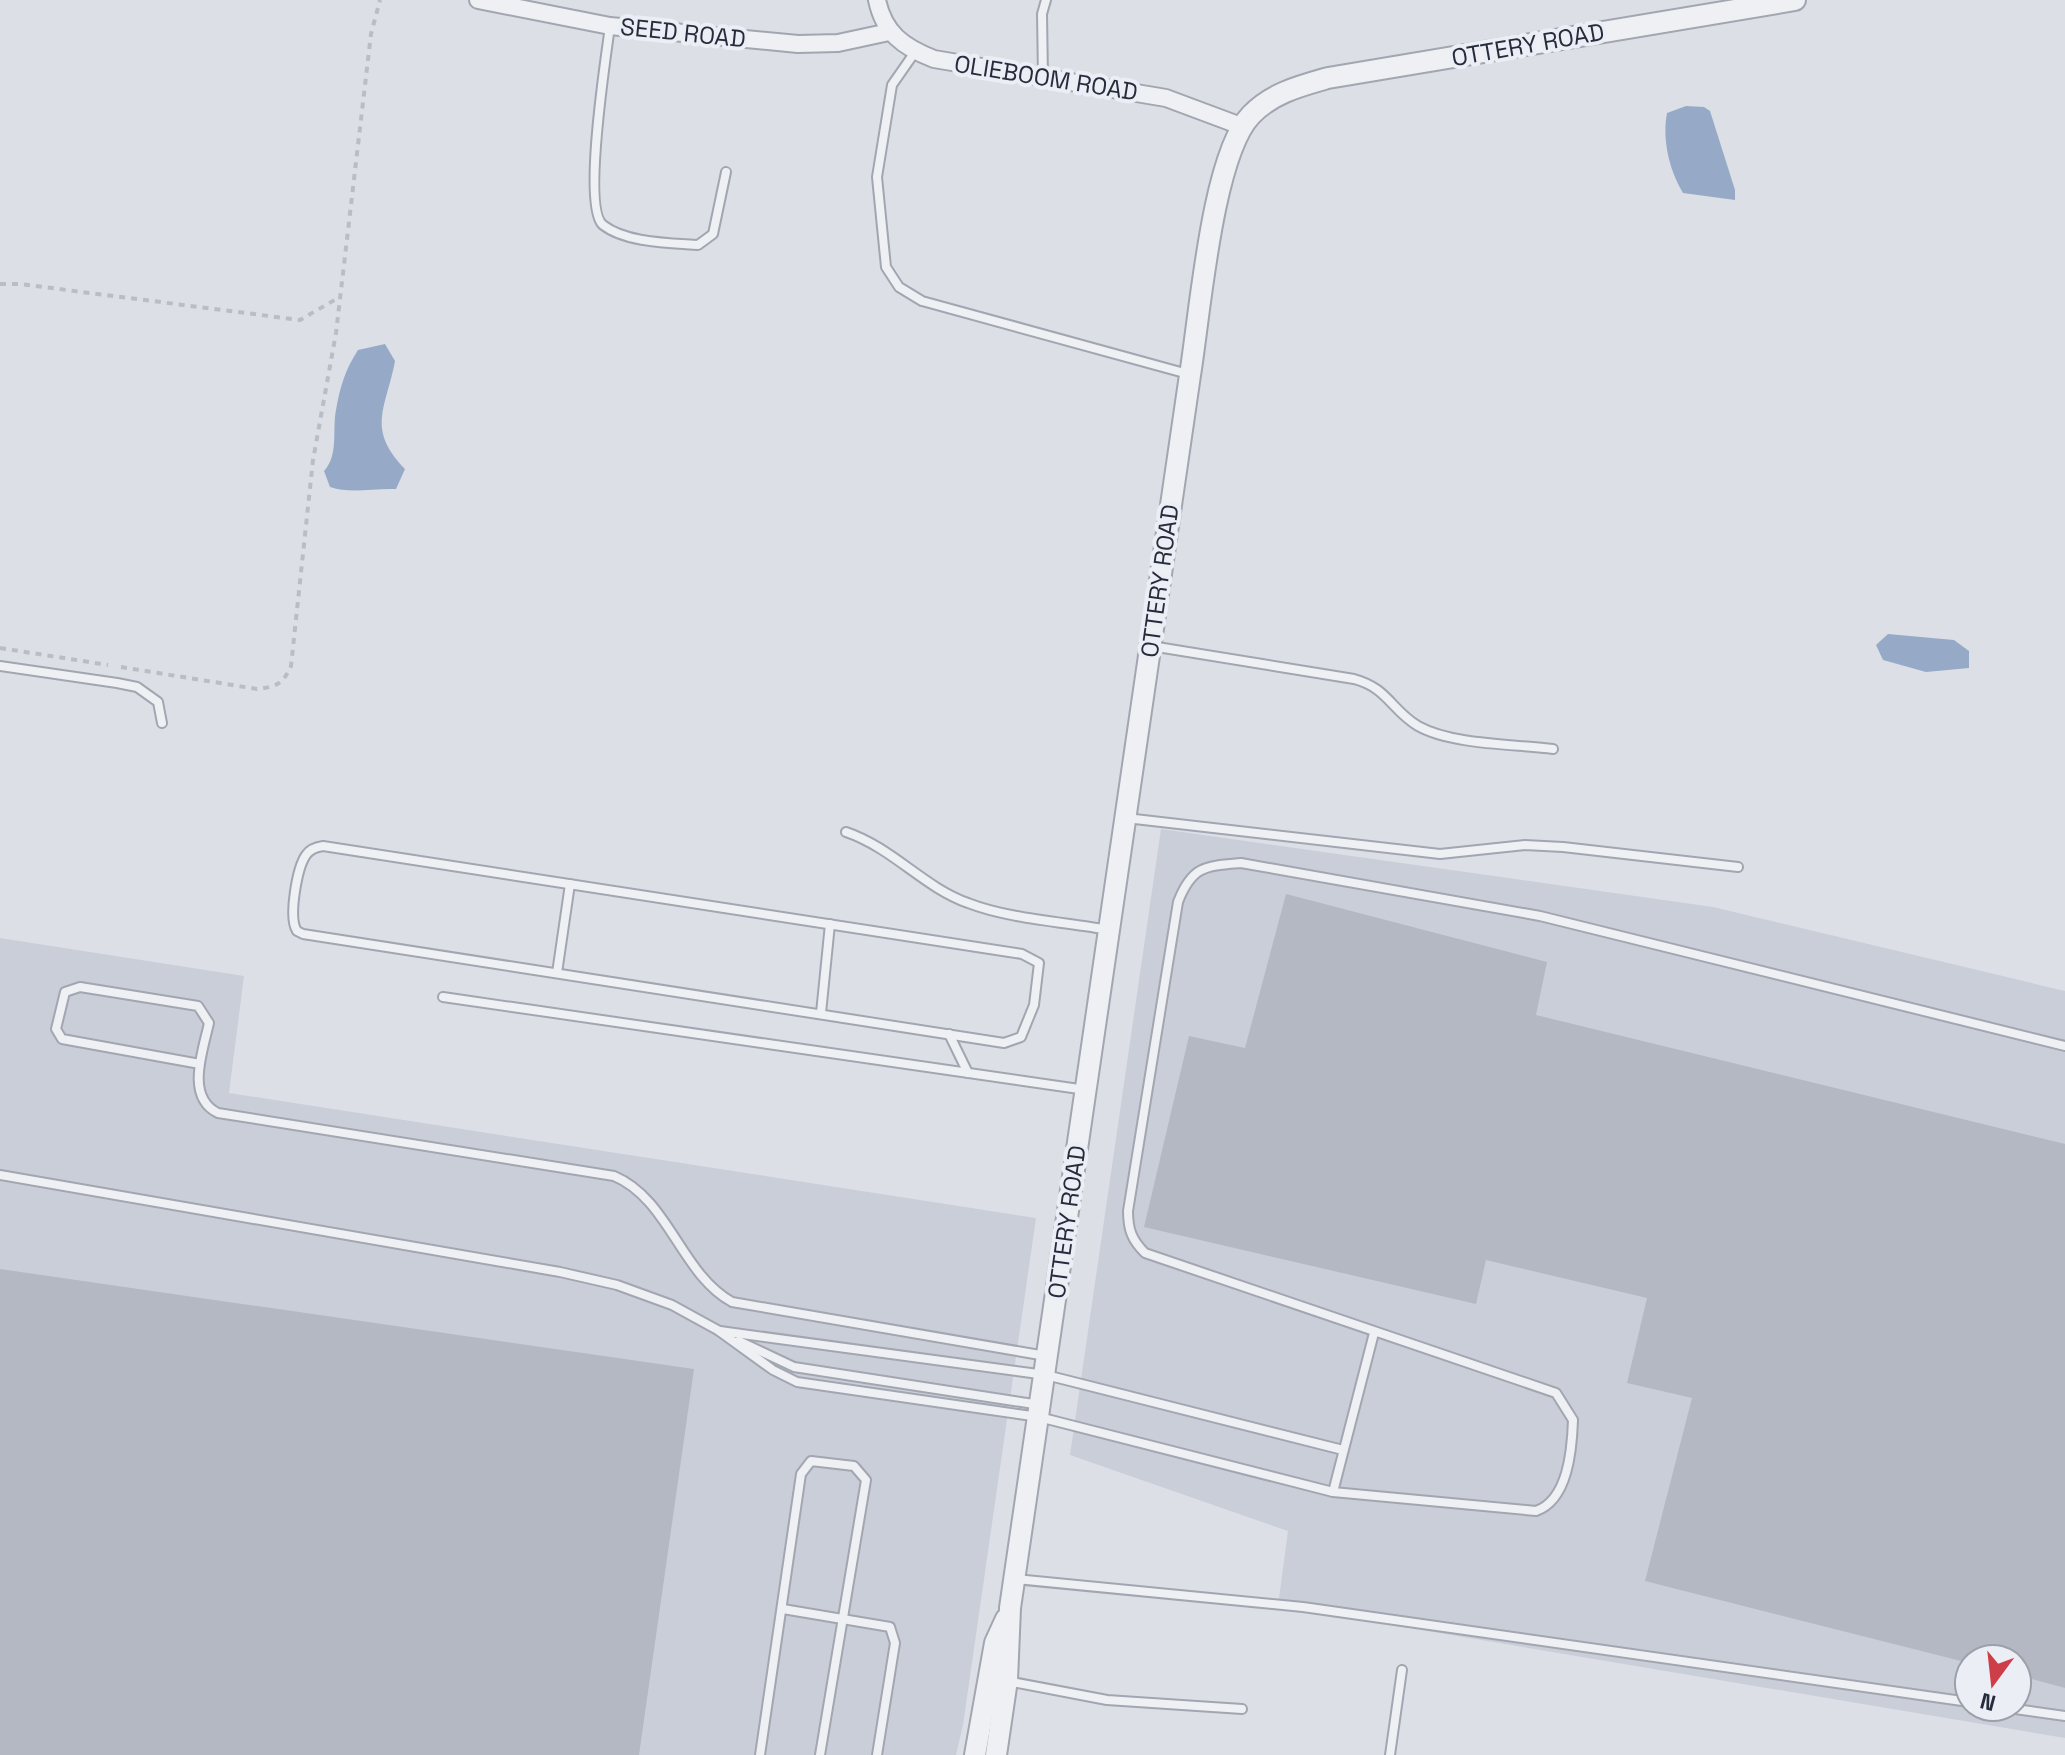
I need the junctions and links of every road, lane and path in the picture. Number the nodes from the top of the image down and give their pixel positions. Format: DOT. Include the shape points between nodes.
graph roads {
  1 [pos="380,0"];
  2 [pos="478,0"];
  3 [pos="877,0"];
  4 [pos="1046,0"];
  5 [pos="1795,0"];
  6 [pos="610,26"];
  7 [pos="889,32"];
  8 [pos="915,52"];
  9 [pos="1043,78"];
  10 [pos="1241,126"];
  11 [pos="726,172"];
  12 [pos="0,284"];
  13 [pos="338,298"];
  14 [pos="1190,375"];
  15 [pos="1150,646"];
  16 [pos="0,648"];
  17 [pos="0,666"];
  18 [pos="162,723"];
  19 [pos="1553,749"];
  20 [pos="1126,817"];
  21 [pos="846,832"];
  22 [pos="1738,867"];
  23 [pos="570,884"];
  24 [pos="830,924"];
  25 [pos="1109,930"];
  26 [pos="557,973"];
  27 [pos="443,997"];
  28 [pos="821,1013"];
  29 [pos="949,1034"];
  30 [pos="2065,1046"];
  31 [pos="200,1064"];
  32 [pos="968,1073"];
  33 [pos="1087,1090"];
  34 [pos="0,1175"];
  35 [pos="719,1331"];
  36 [pos="1374,1333"];
  37 [pos="1047,1366"];
  38 [pos="1040,1412"];
  39 [pos="1343,1450"];
  40 [pos="1333,1492"];
  41 [pos="1015,1579"];
  42 [pos="1010,1608"];
  43 [pos="783,1609"];
  44 [pos="842,1619"];
  45 [pos="1402,1670"];
  46 [pos="1007,1680"];
  47 [pos="1953,1700"];
  48 [pos="1242,1709"];
  49 [pos="2033,1712"];
  50 [pos="2065,1716"];
  51 [pos="760,1755"];
  52 [pos="820,1755"];
  53 [pos="877,1755"];
  54 [pos="975,1755"];
  55 [pos="996,1755"];
  56 [pos="1390,1755"];
  1 -- 13 [label="path" via="371,34"];
  2 -- 6 [label="street, SEED ROAD"];
  3 -- 7 [label="street"];
  4 -- 9 [label="lane"];
  5 -- 10 [label="street, OTTERY ROAD" via="1328,78 1272,98"];
  6 -- 7 [label="street, SEED ROAD" via="798,44 838,43"];
  6 -- 11 [label="lane" via="595,154 596,217 622,234 698,245 713,234"];
  7 -- 8 [label="street, OLIEBOOM ROAD"];
  8 -- 9 [label="street, OLIEBOOM ROAD"];
  8 -- 14 [label="lane" via="892,85 877,177 886,267 899,287 922,301"];
  9 -- 10 [label="street, OLIEBOOM ROAD" via="1166,98"];
  10 -- 14 [label="street, OTTERY ROAD" via="1219,188"];
  12 -- 13 [label="path" via="300,320"];
  13 -- 16 [label="path" via="285,681 257,689"];
  14 -- 15 [label="street, OTTERY ROAD"];
  15 -- 19 [label="lane" via="1354,679 1382,690 1419,726 1444,736"];
  15 -- 20 [label="street, OTTERY ROAD"];
  17 -- 18 [label="lane" via="137,687 158,702"];
  20 -- 22 [label="lane" via="1440,854 1563,847"];
  20 -- 25 [label="street, OTTERY ROAD"];
  21 -- 25 [label="lane" via="891,852 969,904"];
  23 -- 24 [label="lane"];
  23 -- 26 [label="lane"];
  23 -- 26 [label="lane" via="323,846 313,848 303,861 291,916 303,934"];
  24 -- 28 [label="lane"];
  24 -- 29 [label="lane" via="1022,954 1039,963 1034,1005 1021,1037 1004,1043"];
  25 -- 33 [label="street, OTTERY ROAD"];
  26 -- 28 [label="lane"];
  27 -- 32 [label="lane"];
  28 -- 29 [label="lane"];
  29 -- 32 [label="lane"];
  30 -- 36 [label="lane" via="1540,916 1241,863 1211,865 1186,882 1178,902 1128,1229 1145,1253"];
  31 -- 31 [label="lane" via="209,1023 198,1006 80,987 65,992 56,1029 62,1039"];
  31 -- 37 [label="lane" via="200,1094 218,1113 626,1181 713,1290 732,1302"];
  32 -- 33 [label="lane"];
  33 -- 37 [label="street, OTTERY ROAD"];
  34 -- 35 [label="lane" via="560,1272 672,1305"];
  35 -- 37 [label="lane"];
  35 -- 38 [label="lane" via="794,1367"];
  35 -- 38 [label="lane" via="797,1382"];
  36 -- 39 [label="lane"];
  36 -- 40 [label="lane" via="1556,1393 1573,1420 1560,1490 1554,1501 1536,1511"];
  37 -- 38 [label="street, OTTERY ROAD"];
  37 -- 39 [label="lane"];
  38 -- 40 [label="lane"];
  38 -- 41 [label="street, OTTERY ROAD"];
  39 -- 40 [label="lane"];
  41 -- 42 [label="street, OTTERY ROAD"];
  41 -- 47 [label="lane" via="1303,1607"];
  42 -- 46 [label="street, OTTERY ROAD"];
  42 -- 54 [label="street, OTTERY ROAD" via="995,1643"];
  43 -- 44 [label="lane"];
  43 -- 44 [label="lane" via="803,1469 811,1461 854,1466 866,1480"];
  43 -- 51 [label="lane"];
  44 -- 52 [label="lane"];
  44 -- 53 [label="lane" via="890,1627 895,1636"];
  45 -- 56 [label="lane"];
  46 -- 48 [label="lane" via="1107,1700"];
  46 -- 55 [label="street, OTTERY ROAD"];
  49 -- 50 [label="lane"];
}
